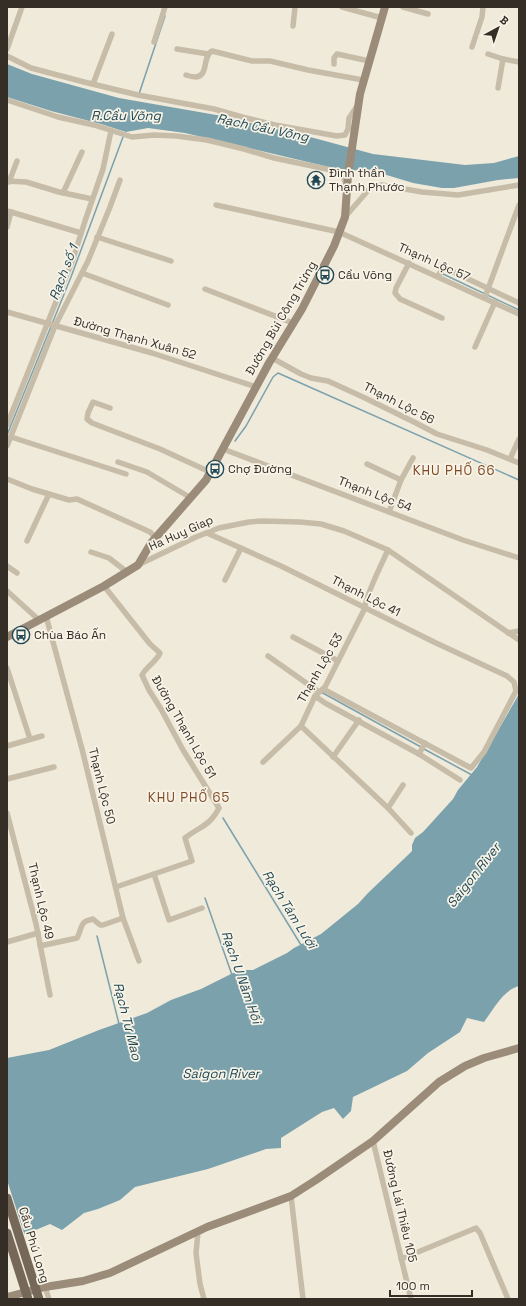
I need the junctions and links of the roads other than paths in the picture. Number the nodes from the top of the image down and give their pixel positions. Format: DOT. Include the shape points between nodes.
graph roads {
  1 [pos="22,7"];
  2 [pos="165,7"];
  3 [pos="295,7"];
  4 [pos="342,7"];
  5 [pos="385,7"];
  6 [pos="403,7"];
  7 [pos="483,7"];
  8 [pos="428,14"];
  9 [pos="382,18"];
  10 [pos="293,26"];
  11 [pos="112,34"];
  12 [pos="154,42"];
  13 [pos="472,47"];
  14 [pos="7,49"];
  15 [pos="177,49"];
  16 [pos="208,54"];
  17 [pos="488,54"];
  18 [pos="7,56"];
  19 [pos="503,58"];
  20 [pos="369,61"];
  21 [pos="519,62"];
  22 [pos="334,64"];
  23 [pos="186,75"];
  24 [pos="363,80"];
  25 [pos="93,84"];
  26 [pos="498,88"];
  27 [pos="7,100"];
  28 [pos="358,104"];
  29 [pos="111,131"];
  30 [pos="82,152"];
  31 [pos="17,160"];
  32 [pos="120,180"];
  33 [pos="8,181"];
  34 [pos="519,185"];
  35 [pos="347,189"];
  36 [pos="63,193"];
  37 [pos="92,199"];
  38 [pos="216,205"];
  39 [pos="519,205"];
  40 [pos="9,212"];
  41 [pos="345,217"];
  42 [pos="7,227"];
  43 [pos="339,232"];
  44 [pos="81,233"];
  45 [pos="98,237"];
  46 [pos="171,261"];
  47 [pos="409,263"];
  48 [pos="82,273"];
  49 [pos="438,276"];
  50 [pos="205,290"];
  51 [pos="486,293"];
  52 [pos="495,302"];
  53 [pos="519,303"];
  54 [pos="168,305"];
  55 [pos="7,312"];
  56 [pos="519,314"];
  57 [pos="442,318"];
  58 [pos="293,323"];
  59 [pos="48,324"];
  60 [pos="55,326"];
  61 [pos="475,348"];
  62 [pos="272,358"];
  63 [pos="256,387"];
  64 [pos="110,408"];
  65 [pos="7,425"];
  66 [pos="11,438"];
  67 [pos="519,439"];
  68 [pos="7,446"];
  69 [pos="223,449"];
  70 [pos="413,458"];
  71 [pos="510,459"];
  72 [pos="118,462"];
  73 [pos="519,463"];
  74 [pos="367,464"];
  75 [pos="210,472"];
  76 [pos="126,474"];
  77 [pos="7,479"];
  78 [pos="401,480"];
  79 [pos="49,494"];
  80 [pos="191,498"];
  81 [pos="389,512"];
  82 [pos="207,533"];
  83 [pos="156,538"];
  84 [pos="27,541"];
  85 [pos="241,548"];
  86 [pos="388,550"];
  87 [pos="91,552"];
  88 [pos="519,558"];
  89 [pos="138,565"];
  90 [pos="7,566"];
  91 [pos="127,572"];
  92 [pos="17,573"];
  93 [pos="225,580"];
  94 [pos="104,586"];
  95 [pos="7,591"];
  96 [pos="365,606"];
  97 [pos="43,618"];
  98 [pos="519,631"];
  99 [pos="508,633"];
  100 [pos="7,637"];
  101 [pos="293,637"];
  102 [pos="519,640"];
  103 [pos="268,656"];
  104 [pos="338,661"];
  105 [pos="7,668"];
  106 [pos="319,692"];
  107 [pos="359,720"];
  108 [pos="301,726"];
  109 [pos="42,736"];
  110 [pos="30,739"];
  111 [pos="424,743"];
  112 [pos="7,746"];
  113 [pos="419,754"];
  114 [pos="333,757"];
  115 [pos="263,762"];
  116 [pos="54,768"];
  117 [pos="7,780"];
  118 [pos="460,780"];
  119 [pos="403,785"];
  120 [pos="388,808"];
  121 [pos="7,813"];
  122 [pos="411,833"];
  123 [pos="154,874"];
  124 [pos="116,887"];
  125 [pos="202,908"];
  126 [pos="123,918"];
  127 [pos="38,933"];
  128 [pos="7,942"];
  129 [pos="40,946"];
  130 [pos="139,961"];
  131 [pos="50,995"];
  132 [pos="519,1048"];
  133 [pos="373,1141"];
  134 [pos="291,1196"];
  135 [pos="7,1198"];
  136 [pos="198,1232"];
  137 [pos="7,1233"];
  138 [pos="401,1259"];
  139 [pos="45,1287"];
  140 [pos="18,1296"];
  141 [pos="7,1297"];
  142 [pos="28,1299"];
  143 [pos="39,1299"];
  144 [pos="49,1299"];
  145 [pos="204,1299"];
  146 [pos="303,1299"];
  147 [pos="411,1299"];
  148 [pos="508,1299"];
  1 -- 14 [label="street"];
  2 -- 12 [label="street"];
  3 -- 10 [label="street"];
  4 -- 9 [label="street"];
  5 -- 9 [label="street, Đường Bùi Công Trừng"];
  6 -- 8 [label="street"];
  7 -- 13 [label="street"];
  9 -- 20 [label="street, Đường Bùi Công Trừng"];
  11 -- 25 [label="street"];
  15 -- 16 [label="street"];
  16 -- 23 [label="street" via="202,74 197,77"];
  16 -- 24 [label="street" via="212,51 252,61 270,61"];
  17 -- 19 [label="street"];
  18 -- 25 [label="street" via="31,68"];
  19 -- 21 [label="street"];
  19 -- 26 [label="street"];
  20 -- 22 [label="street" via="337,54"];
  20 -- 24 [label="street, Đường Bùi Công Trừng"];
  24 -- 28 [label="street, Đường Bùi Công Trừng"];
  25 -- 28 [label="street" via="214,109 275,125 337,136 345,135 349,118"];
  27 -- 29 [label="street"];
  28 -- 35 [label="street, Đường Bùi Công Trừng"];
  29 -- 35 [label="street" via="132,137 154,135 207,140 336,171 344,178"];
  29 -- 37 [label="street" via="103,168"];
  30 -- 36 [label="street"];
  31 -- 33 [label="street"];
  32 -- 45 [label="street"];
  33 -- 36 [label="street" via="26,182"];
  34 -- 41 [label="street" via="458,195 382,185 371,187"];
  35 -- 41 [label="street, Đường Bùi Công Trừng"];
  36 -- 37 [label="street"];
  37 -- 44 [label="street"];
  38 -- 43 [label="street, Thạnh Lộc 57"];
  39 -- 51 [label="street"];
  40 -- 42 [label="street"];
  40 -- 44 [label="street"];
  41 -- 43 [label="street, Đường Bùi Công Trừng"];
  43 -- 47 [label="street, Thạnh Lộc 57"];
  43 -- 58 [label="street, Đường Bùi Công Trừng"];
  44 -- 59 [label="street"];
  45 -- 46 [label="street"];
  45 -- 48 [label="street"];
  47 -- 49 [label="street, Thạnh Lộc 57"];
  47 -- 57 [label="street" via="395,293 400,299"];
  48 -- 54 [label="street"];
  48 -- 60 [label="street"];
  49 -- 51 [label="street, Thạnh Lộc 57"];
  49 -- 51 [label="street" via="443,268 449,270"];
  50 -- 58 [label="street"];
  51 -- 52 [label="street, Thạnh Lộc 57"];
  51 -- 53 [label="street"];
  52 -- 56 [label="street, Thạnh Lộc 57"];
  52 -- 61 [label="street"];
  55 -- 59 [label="street, Đường Thạnh Xuân 52"];
  58 -- 62 [label="street, Đường Bùi Công Trừng"];
  59 -- 60 [label="street, Đường Thạnh Xuân 52"];
  59 -- 65 [label="street"];
  60 -- 63 [label="street, Đường Thạnh Xuân 52" via="152,353"];
  60 -- 66 [label="street"];
  62 -- 63 [label="street, Đường Bùi Công Trừng"];
  62 -- 71 [label="street, Thạnh Lộc 56" via="301,374 341,386 437,434"];
  63 -- 69 [label="street, Đường Bùi Công Trừng"];
  64 -- 75 [label="street" via="93,402 87,419"];
  66 -- 68 [label="street"];
  66 -- 76 [label="street"];
  67 -- 71 [label="street"];
  69 -- 75 [label="street, Đường Bùi Công Trừng"];
  69 -- 81 [label="street, Thạnh Lộc 54"];
  70 -- 78 [label="street"];
  71 -- 73 [label="street, Thạnh Lộc 56"];
  72 -- 80 [label="street" via="147,472"];
  74 -- 78 [label="street"];
  75 -- 80 [label="street, Đường Bùi Công Trừng"];
  77 -- 79 [label="street"];
  78 -- 81 [label="street"];
  79 -- 83 [label="street" via="69,500 77,499 150,532"];
  79 -- 84 [label="street"];
  80 -- 83 [label="street, Đường Bùi Công Trừng"];
  81 -- 88 [label="street, Thạnh Lộc 54"];
  82 -- 85 [label="street, Thạnh Lộc 41"];
  82 -- 86 [label="street, Ha Huy Giap" via="249,522 300,522 321,524 344,531"];
  82 -- 89 [label="street, Ha Huy Giap"];
  83 -- 89 [label="street, Đường Bùi Công Trừng"];
  85 -- 93 [label="street"];
  85 -- 96 [label="street, Thạnh Lộc 41"];
  86 -- 96 [label="street, Thạnh Lộc 53"];
  86 -- 99 [label="street, Ha Huy Giap"];
  87 -- 91 [label="street" via="109,558"];
  89 -- 91 [label="street, Ha Huy Giap"];
  90 -- 92 [label="street"];
  91 -- 94 [label="street, Ha Huy Giap"];
  94 -- 97 [label="street, Ha Huy Giap"];
  94 -- 123 [label="street, Đường Thạnh Lộc 51" via="160,653 142,675 183,750 219,808 214,818 185,838 192,861"];
  95 -- 97 [label="street"];
  96 -- 104 [label="street, Thạnh Lộc 53"];
  96 -- 111 [label="street, Thạnh Lộc 41" via="507,676 514,682 516,690 484,752 471,768"];
  97 -- 100 [label="street, Ha Huy Giap"];
  97 -- 124 [label="street, Thạnh Lộc 50" via="83,756"];
  98 -- 99 [label="street"];
  99 -- 102 [label="street, Ha Huy Giap"];
  101 -- 104 [label="street"];
  103 -- 106 [label="street"];
  104 -- 106 [label="street, Thạnh Lộc 53" via="325,687"];
  105 -- 110 [label="street"];
  106 -- 107 [label="street" via="325,703"];
  106 -- 108 [label="street, Thạnh Lộc 53"];
  106 -- 111 [label="street"];
  107 -- 113 [label="street"];
  107 -- 114 [label="street"];
  108 -- 114 [label="street"];
  108 -- 115 [label="street, Thạnh Lộc 53"];
  109 -- 110 [label="street"];
  110 -- 112 [label="street"];
  111 -- 113 [label="street"];
  113 -- 118 [label="street"];
  114 -- 120 [label="street"];
  116 -- 117 [label="street"];
  119 -- 120 [label="street"];
  120 -- 122 [label="street"];
  121 -- 127 [label="street, Thạnh Lộc 49"];
  123 -- 124 [label="street"];
  123 -- 125 [label="street" via="169,920"];
  124 -- 126 [label="street, Thạnh Lộc 50"];
  126 -- 129 [label="street" via="103,925 93,919 90,920 83,924 77,938"];
  126 -- 130 [label="street, Thạnh Lộc 50"];
  127 -- 128 [label="street"];
  127 -- 129 [label="street, Thạnh Lộc 49"];
  129 -- 131 [label="street, Thạnh Lộc 49"];
  132 -- 133 [label="street" via="484,1058 438,1082"];
  133 -- 134 [label="street"];
  133 -- 138 [label="street, Đường Lái Thiêu 105"];
  134 -- 136 [label="street"];
  134 -- 146 [label="street"];
  135 -- 143 [label="main road, Cầu Phú Long, bridge"];
  136 -- 139 [label="street" via="110,1273 83,1281"];
  136 -- 145 [label="street" via="196,1253"];
  137 -- 142 [label="main road, Cầu Phú Long, bridge"];
  138 -- 147 [label="street, Đường Lái Thiêu 105"];
  138 -- 148 [label="street" via="476,1228"];
  139 -- 140 [label="street"];
  139 -- 144 [label="street"];
  140 -- 141 [label="street"];
}
